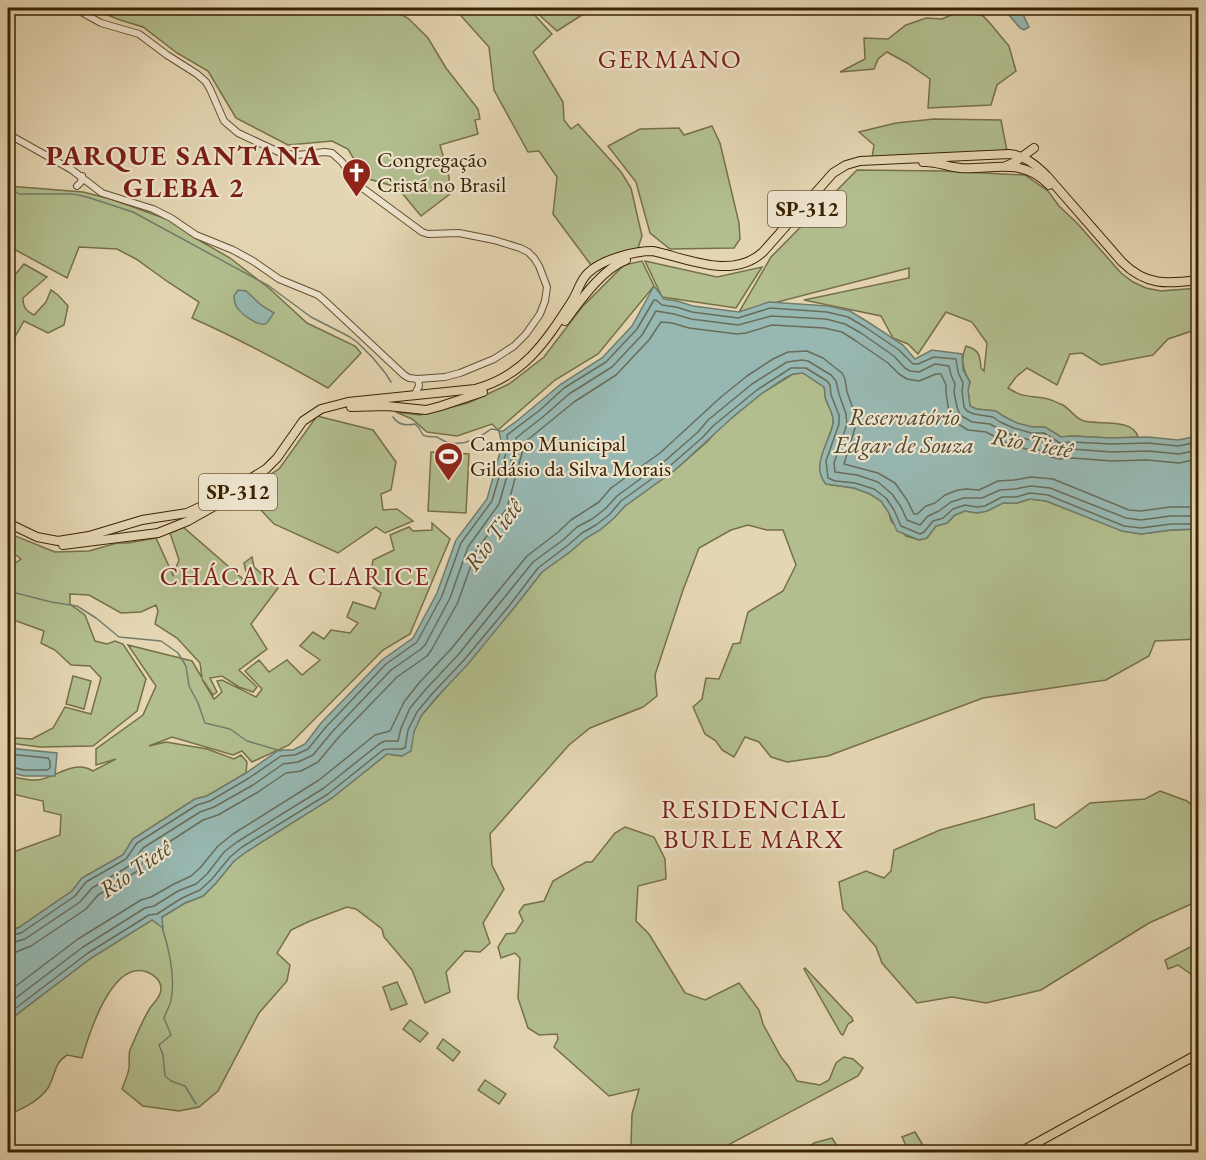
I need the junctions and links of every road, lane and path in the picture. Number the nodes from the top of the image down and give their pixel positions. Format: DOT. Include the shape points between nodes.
graph roads {
  1 [pos="74,8"];
  2 [pos="8,134"];
  3 [pos="1034,148"];
  4 [pos="1011,154"];
  5 [pos="969,155"];
  6 [pos="1022,157"];
  7 [pos="1007,165"];
  8 [pos="969,168"];
  9 [pos="1042,171"];
  10 [pos="81,176"];
  11 [pos="77,186"];
  12 [pos="671,252"];
  13 [pos="658,257"];
  14 [pos="593,269"];
  15 [pos="600,280"];
  16 [pos="1198,280"];
  17 [pos="582,282"];
  18 [pos="1198,285"];
  19 [pos="592,288"];
  20 [pos="419,383"];
  21 [pos="435,394"];
  22 [pos="426,395"];
  23 [pos="414,396"];
  24 [pos="436,408"];
  25 [pos="417,410"];
  26 [pos="171,516"];
  27 [pos="142,520"];
  28 [pos="8,523"];
  29 [pos="175,527"];
  30 [pos="8,528"];
  31 [pos="145,535"];
  32 [pos="1198,1054"];
  33 [pos="1023,1151"];
  34 [pos="1012,1152"];
  1 -- 20 [label="street" via="139,34 197,74 210,88 226,125 238,133 281,153 332,153 357,184 425,234 459,232 528,252 537,263 547,292 536,320 520,340 494,358 452,376"];
  2 -- 10 [label="street"];
  3 -- 4 [label="main road"];
  3 -- 6 [label="main road"];
  3 -- 9 [label="main road" via="1034,159"];
  4 -- 5 [label="main road, SP-312"];
  4 -- 6 [label="main road, SP-312"];
  4 -- 7 [label="main road"];
  5 -- 8 [label="main road" via="965,162"];
  5 -- 12 [label="main road, SP-312" via="867,160 846,165 828,178 763,252 743,264 719,267"];
  6 -- 7 [label="main road"];
  6 -- 9 [label="main road, SP-312"];
  7 -- 8 [label="main road, SP-312"];
  7 -- 18 [label="main road, SP-312" via="1041,177 1134,279 1161,288"];
  8 -- 13 [label="main road, SP-312" via="928,162 848,169 832,181 766,255 744,269 718,271"];
  9 -- 16 [label="main road, SP-312" via="1132,271 1162,283"];
  10 -- 11 [label="street"];
  10 -- 20 [label="street" via="102,193 153,209 195,235 318,296"];
  12 -- 13 [label="main road"];
  12 -- 14 [label="main road, SP-312" via="643,251"];
  13 -- 15 [label="main road, SP-312" via="622,261"];
  14 -- 15 [label="main road"];
  14 -- 17 [label="main road, SP-312"];
  15 -- 19 [label="main road, SP-312"];
  17 -- 19 [label="main road" via="586,288"];
  17 -- 21 [label="main road, SP-312" via="557,325 525,363 483,387"];
  19 -- 24 [label="main road, SP-312" via="523,370 493,388"];
  20 -- 22 [label="street"];
  20 -- 23 [label="street"];
  21 -- 22 [label="main road, SP-312"];
  21 -- 24 [label="main road" via="440,400"];
  22 -- 23 [label="main road, SP-312"];
  23 -- 25 [label="main road"];
  23 -- 26 [label="main road, SP-312" via="348,402 321,409 308,416 266,469 202,507"];
  24 -- 25 [label="main road, SP-312"];
  25 -- 29 [label="main road, SP-312" via="357,406 323,413 307,425 269,472"];
  26 -- 27 [label="main road, SP-312"];
  26 -- 29 [label="main road" via="160,521 160,527"];
  27 -- 28 [label="main road, SP-312" via="58,541 37,537"];
  27 -- 31 [label="main road" via="153,526"];
  29 -- 31 [label="main road, SP-312"];
  30 -- 31 [label="main road, SP-312" via="35,541 58,545"];
  32 -- 33 [label="main road"];
  33 -- 34 [label="main road"];
}
